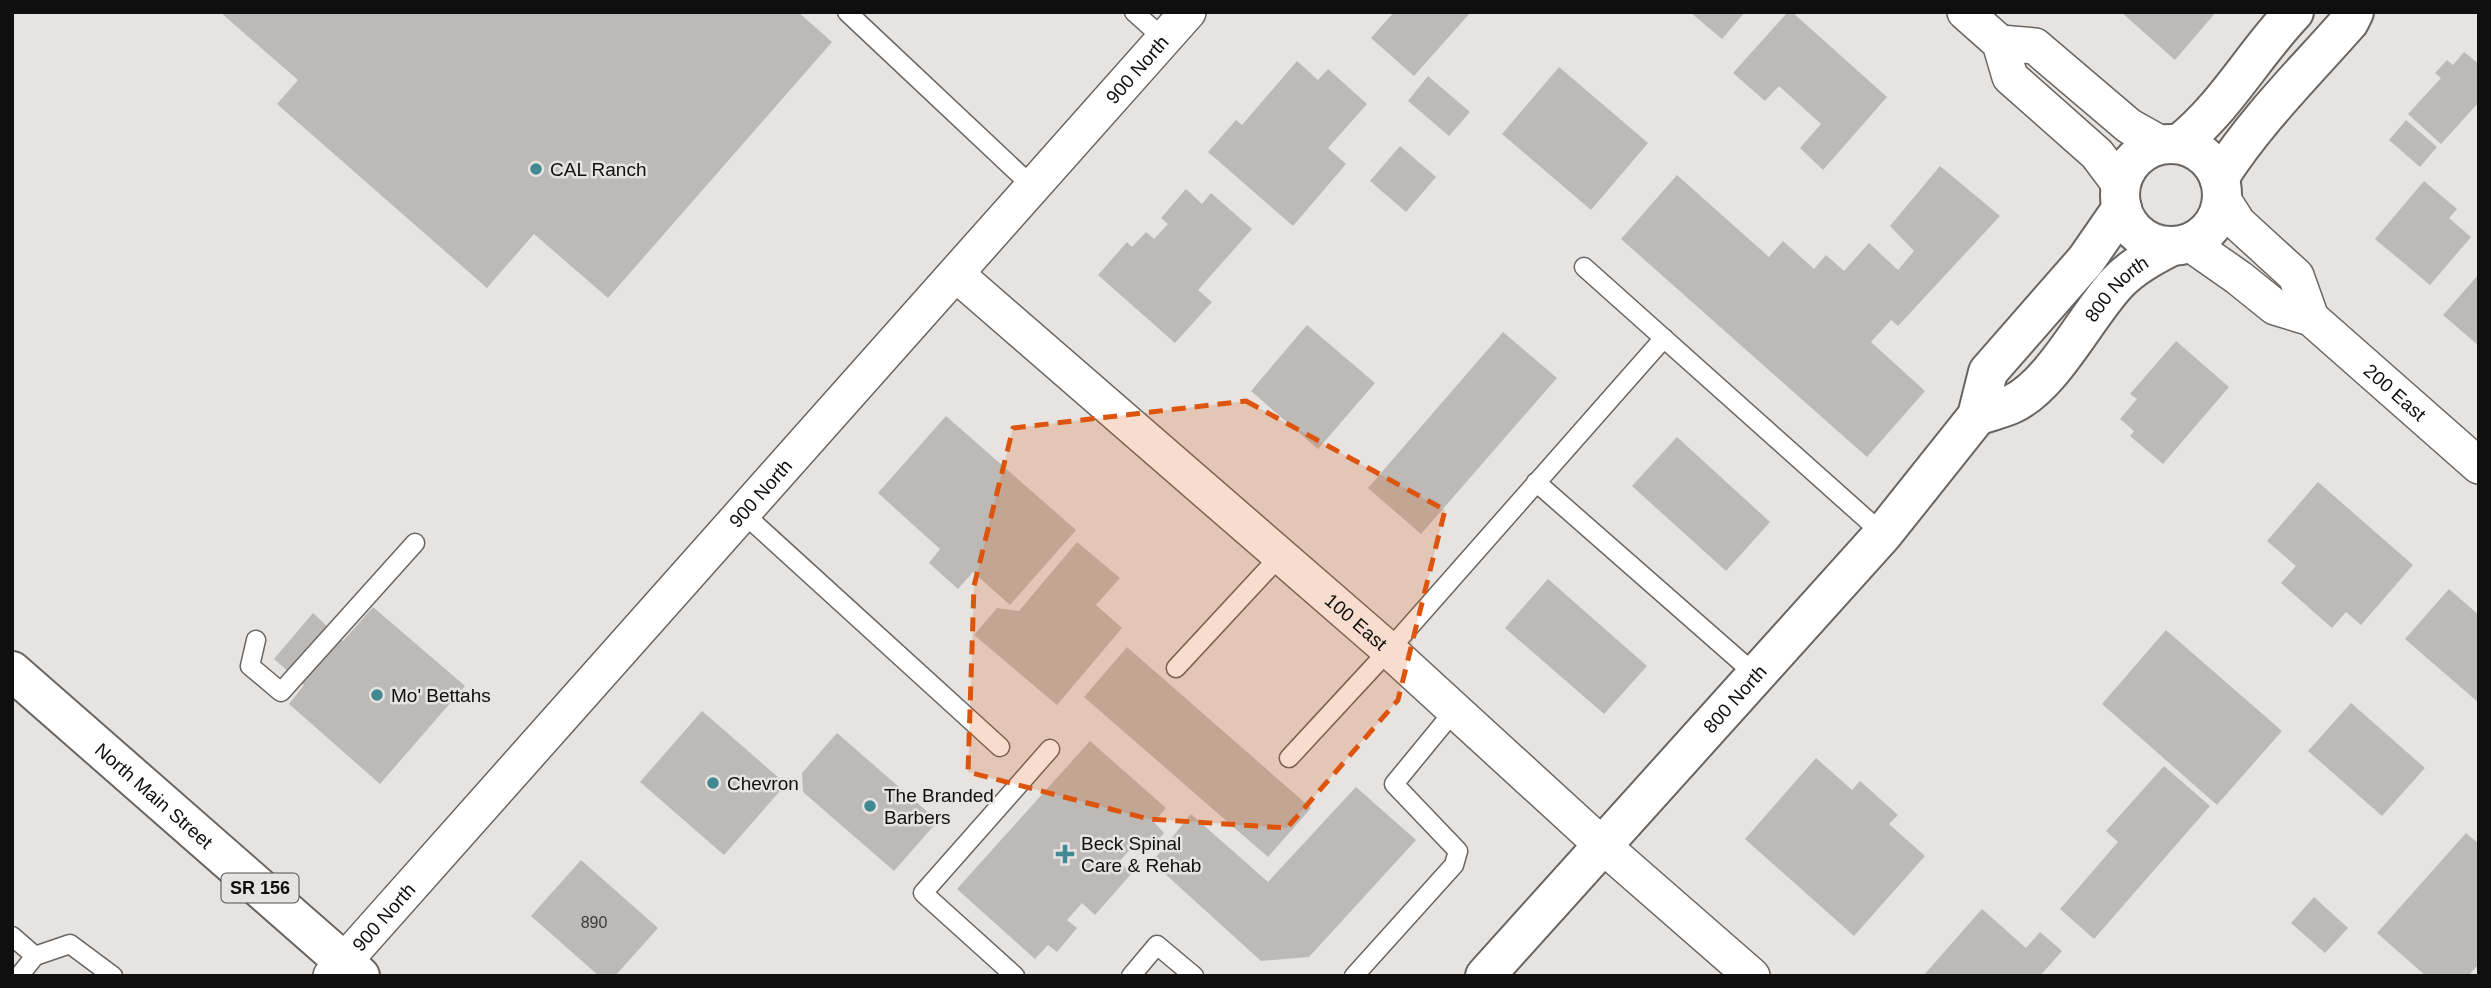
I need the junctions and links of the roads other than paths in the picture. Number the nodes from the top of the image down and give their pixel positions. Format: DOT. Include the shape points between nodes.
graph roads {
  1 [pos="847,12"];
  2 [pos="1134,12"];
  3 [pos="1188,12"];
  4 [pos="1965,12"];
  5 [pos="2294,12"];
  6 [pos="2354,12"];
  7 [pos="1164,39"];
  8 [pos="2000,43"];
  9 [pos="2171,145"];
  10 [pos="1032,187"];
  11 [pos="2221,188"];
  12 [pos="2121,197"];
  13 [pos="2179,245"];
  14 [pos="1584,267"];
  15 [pos="956,274"];
  16 [pos="2311,318"];
  17 [pos="1664,338"];
  18 [pos="1976,416"];
  19 [pos="2479,466"];
  20 [pos="1536,482"];
  21 [pos="743,513"];
  22 [pos="1882,534"];
  23 [pos="415,543"];
  24 [pos="1279,557"];
  25 [pos="256,640"];
  26 [pos="1389,650"];
  27 [pos="1176,668"];
  28 [pos="12,671"];
  29 [pos="1756,674"];
  30 [pos="1454,711"];
  31 [pos="1000,747"];
  32 [pos="1050,749"];
  33 [pos="1289,758"];
  34 [pos="1602,845"];
  35 [pos="12,936"];
  36 [pos="35,956"];
  37 [pos="345,971"];
  38 [pos="19,976"];
  39 [pos="113,976"];
  40 [pos="1015,976"];
  41 [pos="1131,976"];
  42 [pos="1194,976"];
  43 [pos="1354,976"];
  44 [pos="1485,976"];
  45 [pos="1752,976"];
  1 -- 10 [label="lane"];
  2 -- 7 [label="lane"];
  3 -- 7 [label="street, 900 North"];
  4 -- 8 [label="street"];
  5 -- 9 [label="street" via="2199,128"];
  6 -- 11 [label="street" via="2241,146"];
  7 -- 10 [label="street, 900 North"];
  8 -- 9 [label="street" via="2035,46 2129,126"];
  8 -- 12 [label="street" via="2010,77 2097,154"];
  9 -- 11 [label="street" via="2204,156"];
  9 -- 12 [label="street" via="2148,150 2136,159 2126,172"];
  10 -- 15 [label="street, 900 North"];
  11 -- 13 [label="street" via="2219,213 2212,226"];
  11 -- 16 [label="street, 200 East" via="2238,222 2296,276"];
  12 -- 13 [label="street" via="2128,223 2139,236 2154,244"];
  12 -- 18 [label="street, 800 North" via="2086,260 1988,372"];
  13 -- 16 [label="street, 200 East" via="2239,278 2275,307"];
  13 -- 18 [label="street, 800 North" via="2143,262 2116,284 2037,384 2014,403"];
  14 -- 17 [label="lane"];
  15 -- 21 [label="street, 900 North"];
  15 -- 24 [label="street, 100 East"];
  16 -- 19 [label="street, 200 East"];
  17 -- 20 [label="lane"];
  17 -- 22 [label="lane"];
  18 -- 22 [label="street, 800 North"];
  20 -- 26 [label="lane"];
  20 -- 29 [label="lane"];
  21 -- 31 [label="lane"];
  21 -- 37 [label="street, 900 North"];
  22 -- 29 [label="street, 800 North"];
  23 -- 25 [label="lane" via="281,692 250,666"];
  24 -- 26 [label="street, 100 East"];
  24 -- 27 [label="lane"];
  26 -- 30 [label="street, 100 East"];
  26 -- 33 [label="lane"];
  28 -- 37 [label="street, North Main Street / SR 156"];
  29 -- 34 [label="street, 800 North"];
  30 -- 34 [label="street, 100 East"];
  30 -- 43 [label="lane" via="1394,783 1458,851 1454,865"];
  32 -- 40 [label="lane" via="923,893"];
  34 -- 44 [label="street, 800 North"];
  34 -- 45 [label="street, 100 East"];
  35 -- 36 [label="lane"];
  36 -- 38 [label="lane"];
  36 -- 39 [label="lane" via="70,944"];
  41 -- 42 [label="lane" via="1157,945"];
}
